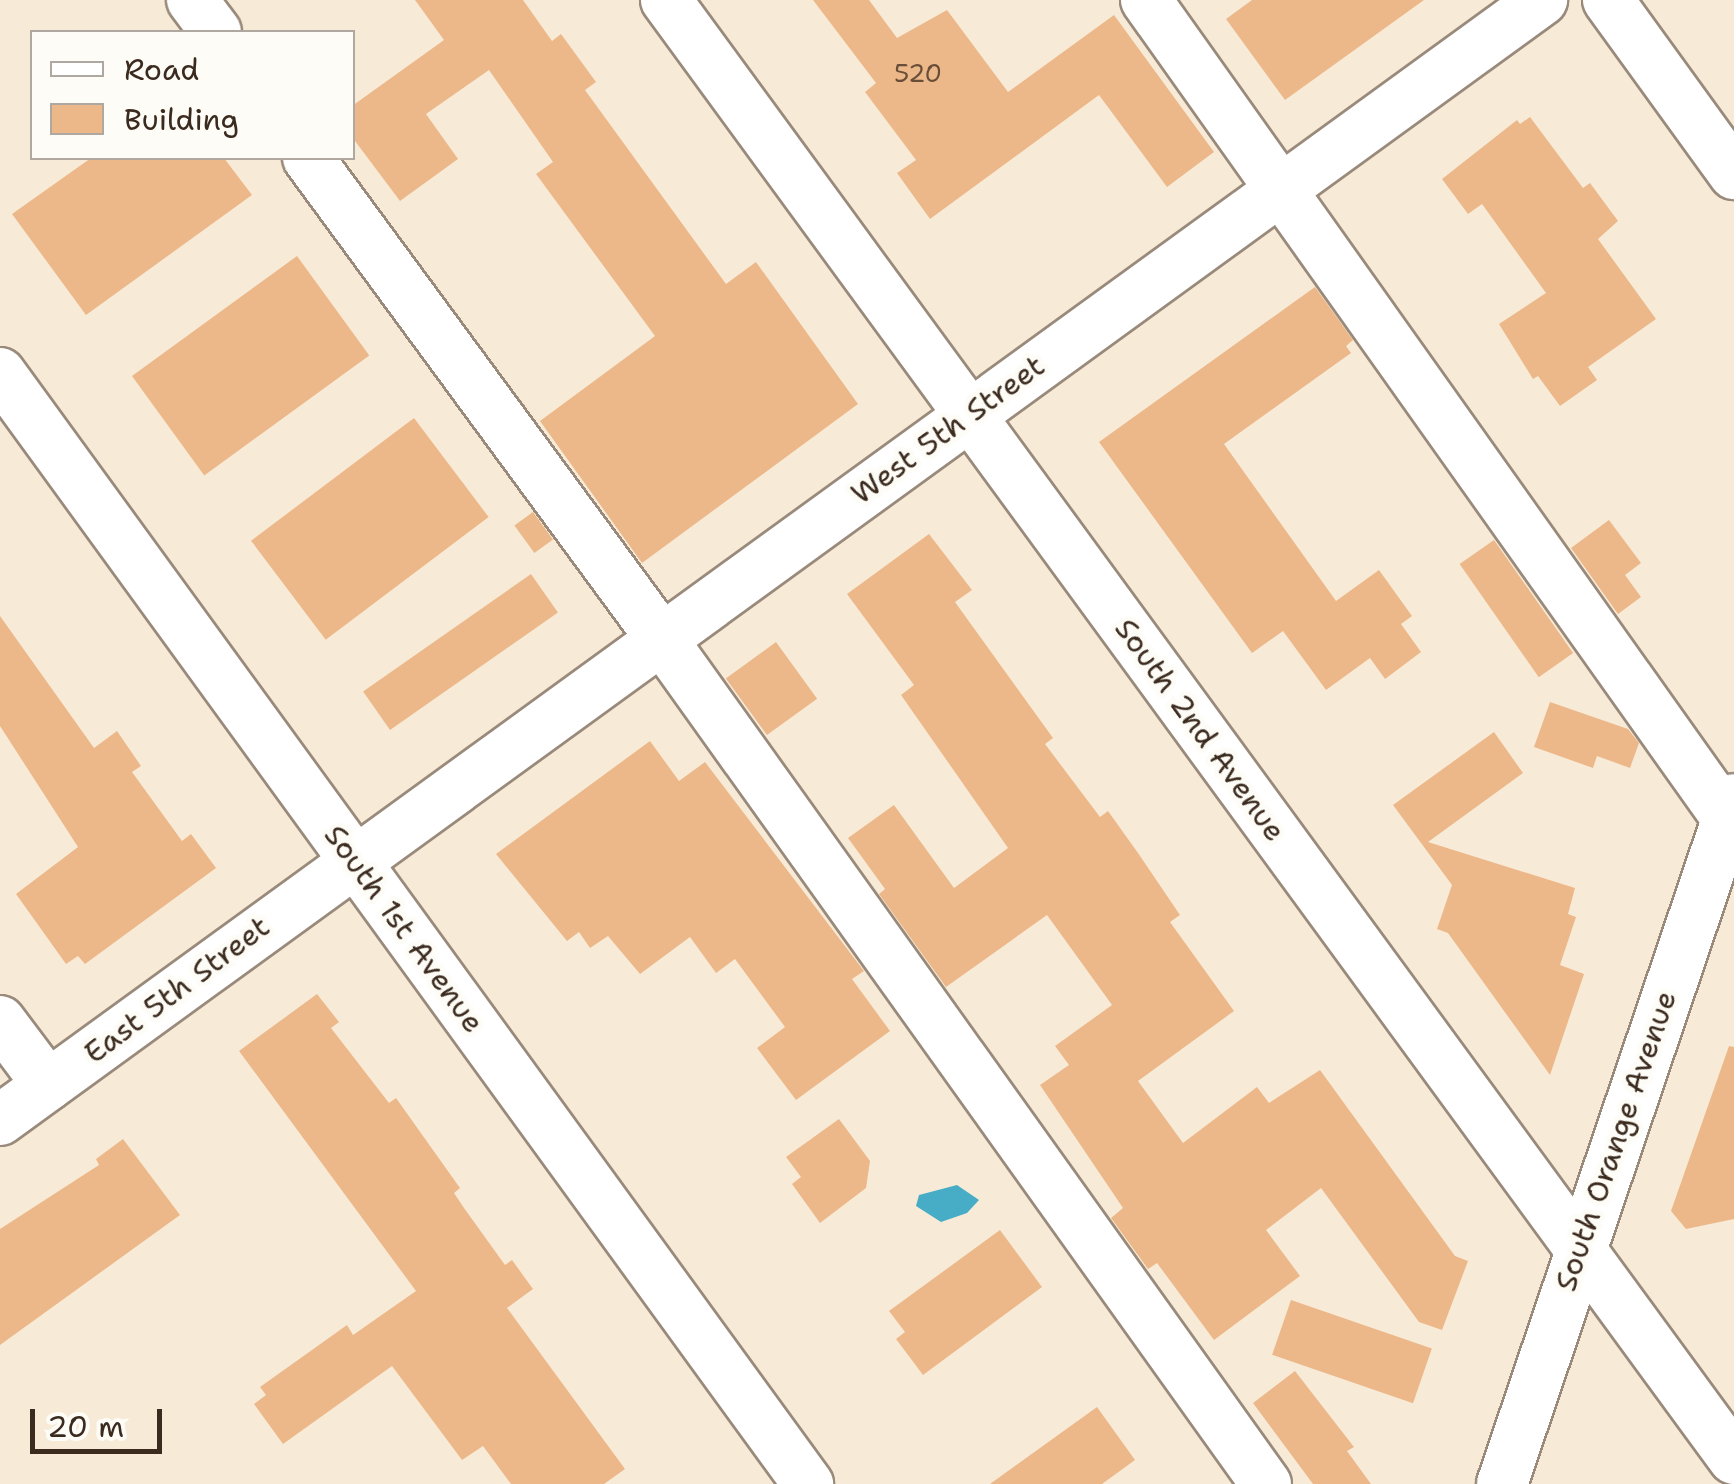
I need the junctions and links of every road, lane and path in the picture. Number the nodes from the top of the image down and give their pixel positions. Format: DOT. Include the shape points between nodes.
graph roads {
  1 [pos="192,0"];
  2 [pos="666,0"];
  3 [pos="1146,0"];
  4 [pos="1542,0"];
  5 [pos="1608,0"];
  6 [pos="214,30"];
  7 [pos="309,160"];
  8 [pos="1734,174"];
  9 [pos="1286,190"];
  10 [pos="0,373"];
  11 [pos="971,414"];
  12 [pos="661,638"];
  13 [pos="1731,808"];
  14 [pos="353,858"];
  15 [pos="0,1020"];
  16 [pos="48,1085"];
  17 [pos="0,1120"];
  18 [pos="1577,1252"];
  19 [pos="1734,1458"];
  20 [pos="808,1484"];
  21 [pos="1266,1484"];
  22 [pos="1502,1484"];
  1 -- 6 [label="street"];
  2 -- 11 [label="street, South 2nd Avenue"];
  3 -- 9 [label="street"];
  4 -- 9 [label="street, West 5th Street"];
  5 -- 8 [label="street"];
  7 -- 12 [label="street"];
  9 -- 11 [label="street, West 5th Street"];
  9 -- 13 [label="street"];
  10 -- 14 [label="street, South 1st Avenue"];
  11 -- 12 [label="street, West 5th Street"];
  11 -- 18 [label="street, South 2nd Avenue"];
  12 -- 14 [label="street, West 5th Street"];
  12 -- 21 [label="street"];
  13 -- 18 [label="street, South Orange Avenue"];
  14 -- 16 [label="street, East 5th Street"];
  14 -- 20 [label="street, South 1st Avenue"];
  15 -- 16 [label="street"];
  16 -- 17 [label="street, East 5th Street"];
  18 -- 19 [label="street, South 2nd Avenue"];
  18 -- 22 [label="street, South Orange Avenue"];
}
